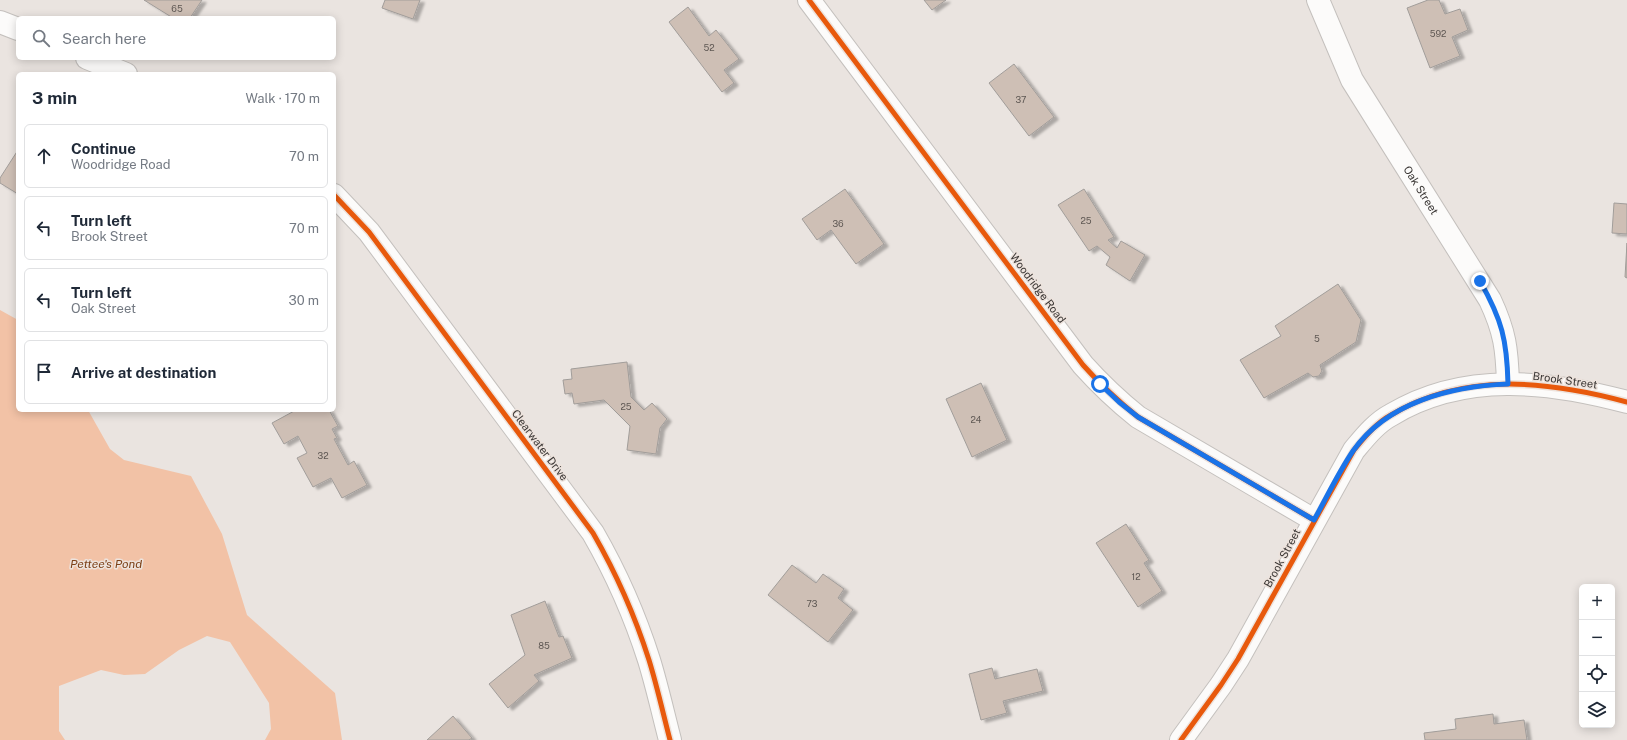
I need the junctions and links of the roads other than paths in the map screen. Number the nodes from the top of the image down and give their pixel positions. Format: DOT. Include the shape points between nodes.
graph roads {
  1 [pos="809,0"];
  2 [pos="1318,0"];
  3 [pos="0,22"];
  4 [pos="16,28"];
  5 [pos="92,60"];
  6 [pos="121,72"];
  7 [pos="336,197"];
  8 [pos="1508,384"];
  9 [pos="1627,402"];
  10 [pos="1314,520"];
  11 [pos="670,740"];
  12 [pos="1181,740"];
  1 -- 10 [label="street, Woodridge Road" via="1083,365 1100,384 1138,417"];
  2 -- 8 [label="street, Oak Street" via="1352,80 1490,300 1504,335"];
  3 -- 4 [label="street"];
  5 -- 6 [label="street"];
  7 -- 11 [label="street, Clearwater Drive" via="374,238 593,534 608,559 637,625"];
  8 -- 9 [label="street, Brook Street" via="1564,387"];
  8 -- 10 [label="street, Brook Street" via="1485,385 1439,394 1413,403 1391,415 1370,431 1354,450"];
  10 -- 12 [label="street, Brook Street" via="1238,659"];
}
